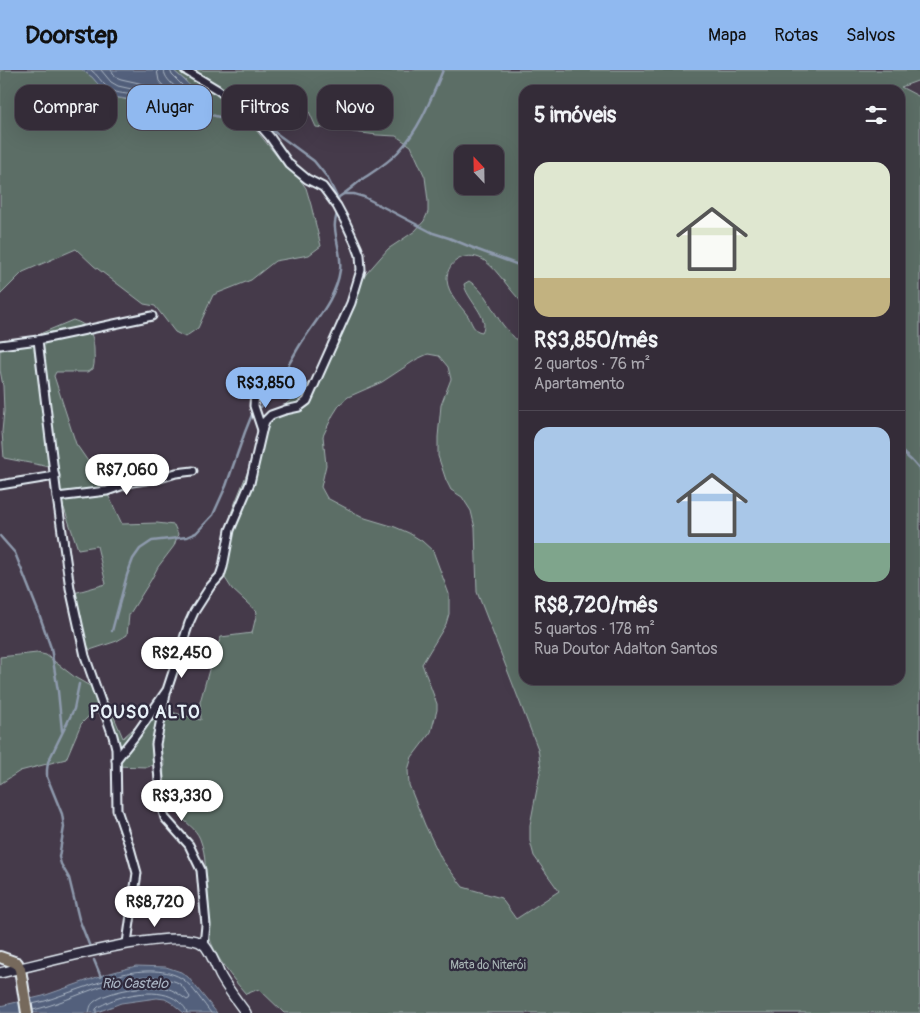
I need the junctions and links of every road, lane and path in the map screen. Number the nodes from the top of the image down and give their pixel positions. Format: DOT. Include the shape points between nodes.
graph roads {
  1 [pos="184,70"];
  2 [pos="152,316"];
  3 [pos="38,340"];
  4 [pos="0,345"];
  5 [pos="255,390"];
  6 [pos="262,430"];
  7 [pos="193,471"];
  8 [pos="54,476"];
  9 [pos="0,485"];
  10 [pos="57,497"];
  11 [pos="167,690"];
  12 [pos="116,760"];
  13 [pos="127,943"];
  14 [pos="204,945"];
  15 [pos="0,957"];
  16 [pos="20,969"];
  17 [pos="0,973"];
  18 [pos="27,1013"];
  19 [pos="246,1013"];
  1 -- 6 [label="street" via="248,113 289,164 323,187 337,206 360,255 361,270 351,303 307,401 270,415"];
  2 -- 3 [label="street"];
  3 -- 4 [label="street"];
  3 -- 8 [label="street"];
  5 -- 6 [label="street" via="254,406"];
  6 -- 11 [label="street" via="250,483 230,530 224,567 194,612"];
  7 -- 10 [label="street" via="132,482 108,491"];
  8 -- 9 [label="street"];
  8 -- 10 [label="street"];
  10 -- 12 [label="street" via="81,642 113,736"];
  11 -- 12 [label="street"];
  11 -- 14 [label="street" via="156,744 160,805 165,818 189,845 202,870 206,924"];
  12 -- 13 [label="street" via="117,810 137,873"];
  13 -- 14 [label="main road" via="178,939"];
  13 -- 16 [label="main road"];
  14 -- 19 [label="main road"];
  15 -- 16 [label="main road" via="17,963"];
  16 -- 17 [label="main road"];
  16 -- 18 [label="main road"];
}
